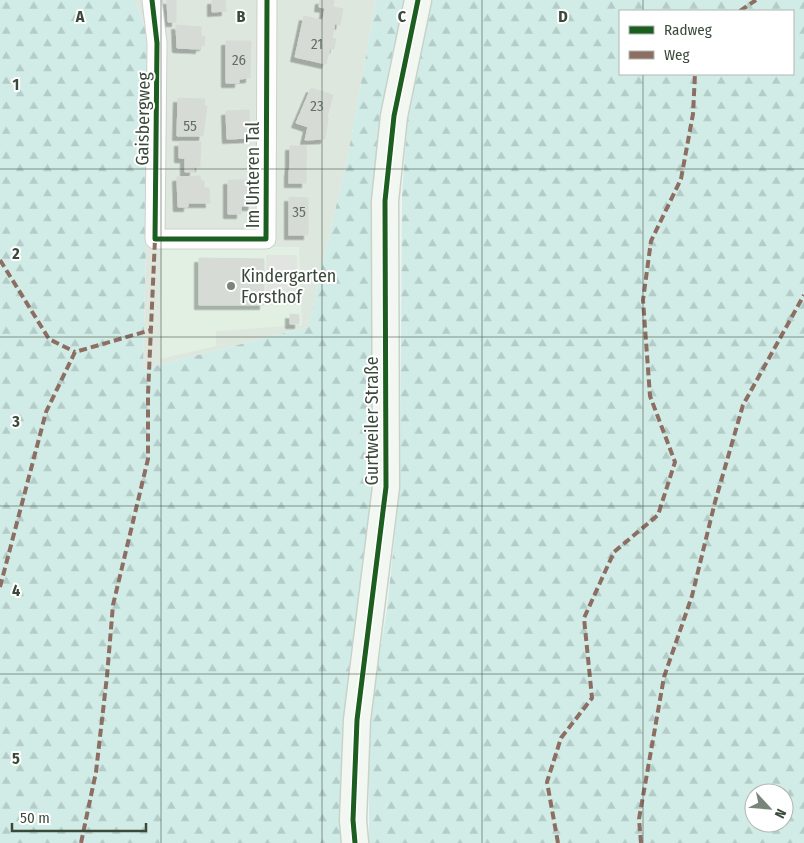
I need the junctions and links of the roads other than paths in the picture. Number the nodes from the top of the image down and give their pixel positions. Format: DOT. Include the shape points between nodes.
graph roads {
  1 [pos="152,0"];
  2 [pos="267,0"];
  3 [pos="418,0"];
  4 [pos="155,239"];
  5 [pos="355,843"];
  1 -- 4 [label="street, Gaisbergweg" via="157,44"];
  2 -- 4 [label="street, Im Unteren Tal" via="266,239"];
  3 -- 5 [label="main road, Gurtweiler Straße" via="394,116 384,201 386,486 357,720"];
}
